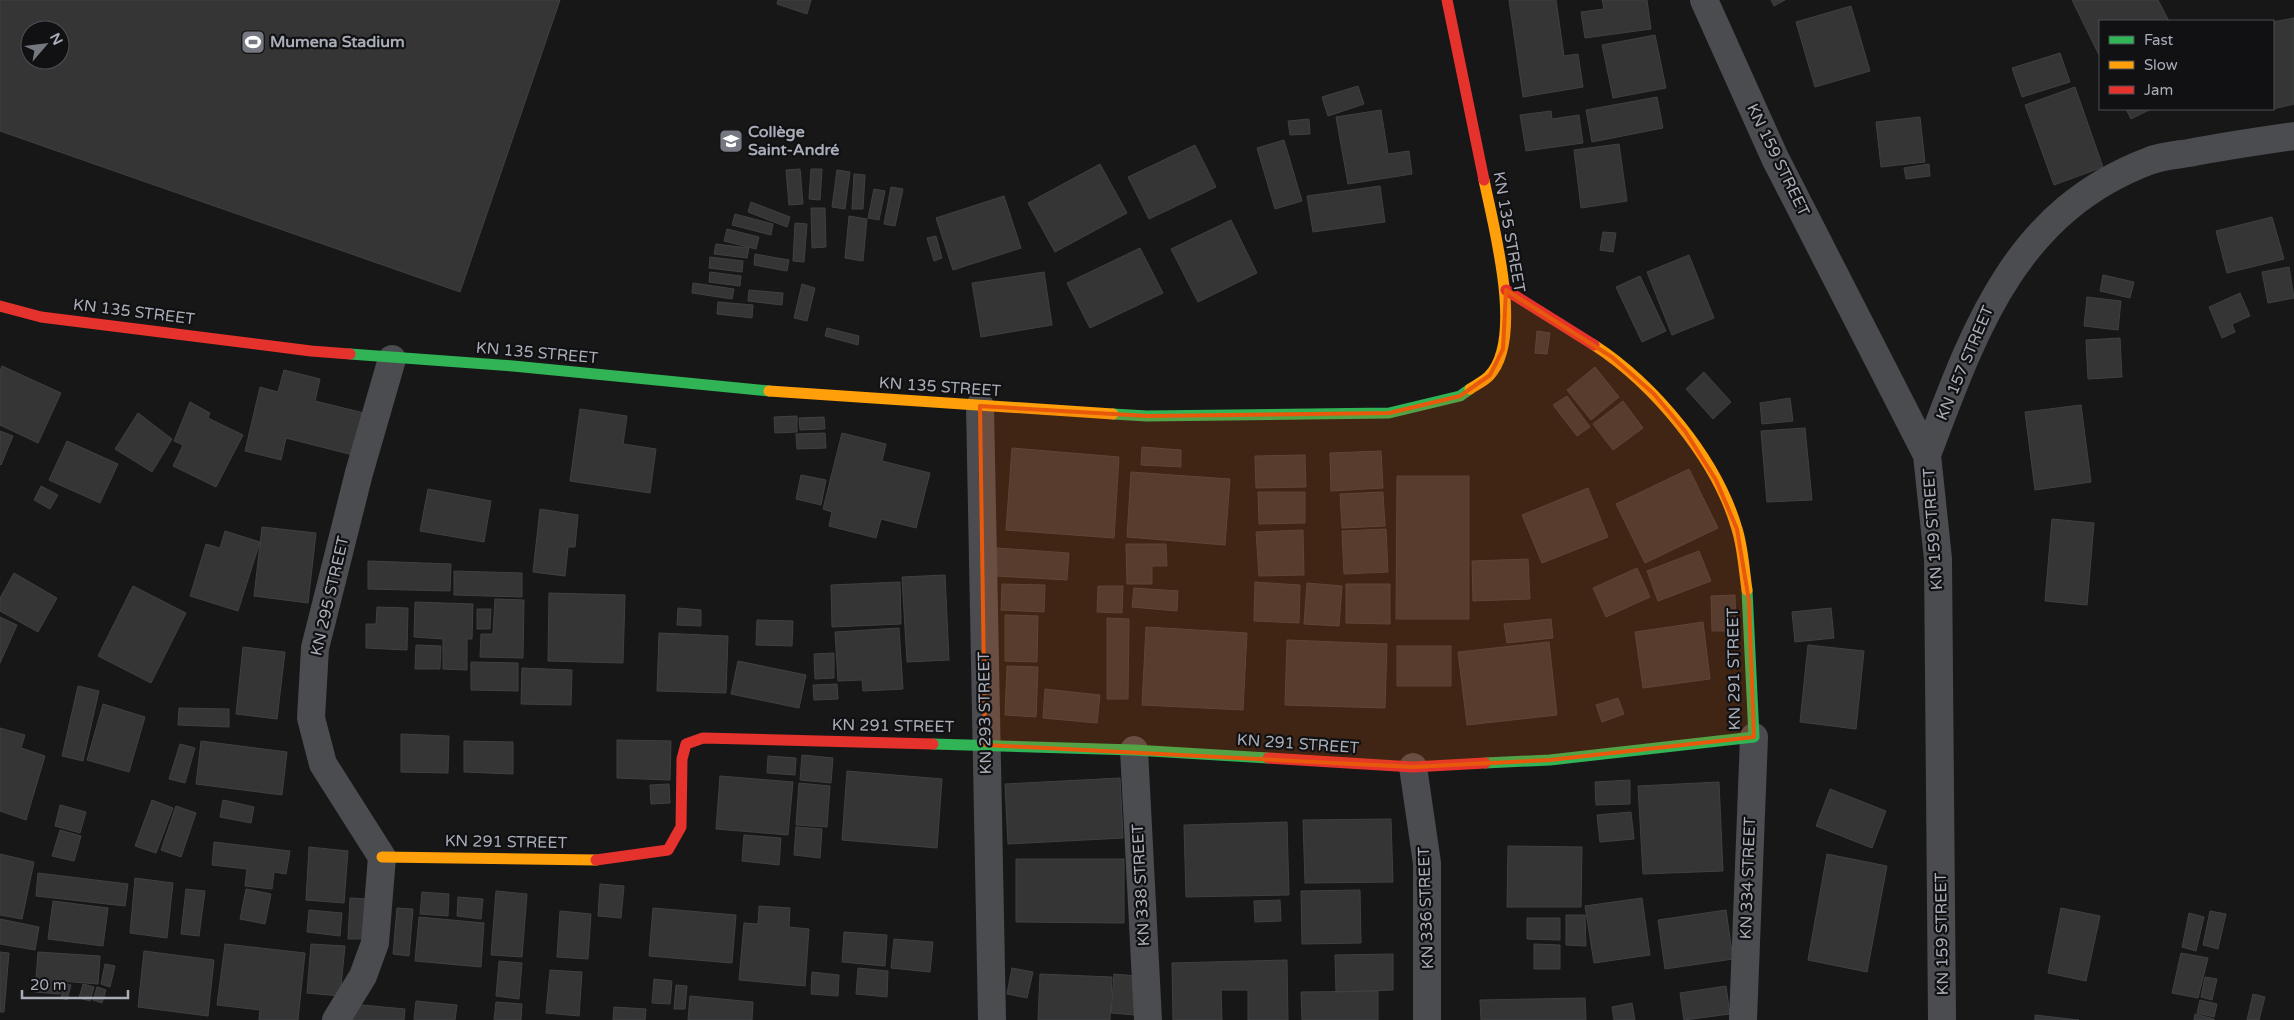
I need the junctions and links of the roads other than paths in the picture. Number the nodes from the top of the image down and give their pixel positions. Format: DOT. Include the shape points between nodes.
graph roads {
  1 [pos="1447,0"];
  2 [pos="1704,0"];
  3 [pos="2294,136"];
  4 [pos="1506,290"];
  5 [pos="0,306"];
  6 [pos="392,359"];
  7 [pos="980,406"];
  8 [pos="1927,455"];
  9 [pos="1754,737"];
  10 [pos="985,745"];
  11 [pos="1134,750"];
  12 [pos="1413,767"];
  13 [pos="382,857"];
  14 [pos="336,1020"];
  15 [pos="992,1020"];
  16 [pos="1148,1020"];
  17 [pos="1427,1020"];
  18 [pos="1742,1020"];
  19 [pos="1942,1020"];
  1 -- 4 [label="street, KN 135 STREET"];
  2 -- 8 [label="street, KN 159 STREET" via="1775,158"];
  3 -- 8 [label="street, KN 157 STREET" via="2242,142 2150,160 2086,192 2030,243 1995,293 1964,357"];
  4 -- 7 [label="street, KN 135 STREET" via="1503,349 1490,375 1460,396 1389,413 1147,416"];
  4 -- 9 [label="street, KN 291 STREET" via="1612,358 1654,394 1685,431 1716,480 1737,529 1749,601"];
  5 -- 6 [label="street, KN 135 STREET" via="41,317"];
  6 -- 7 [label="street, KN 135 STREET" via="513,366 743,390"];
  6 -- 13 [label="street, KN 295 STREET" via="359,473 315,648 311,718 323,764"];
  7 -- 10 [label="street, KN 293 STREET"];
  8 -- 19 [label="street, KN 159 STREET" via="1938,559"];
  9 -- 12 [label="street, KN 291 STREET" via="1550,760"];
  9 -- 18 [label="street, KN 334 STREET"];
  10 -- 11 [label="street, KN 291 STREET"];
  10 -- 13 [label="street, KN 291 STREET" via="703,738 686,744 682,759 681,827 668,850 596,860"];
  10 -- 15 [label="street, KN 293 STREET"];
  11 -- 12 [label="street, KN 291 STREET"];
  11 -- 16 [label="street, KN 338 STREET"];
  12 -- 17 [label="street, KN 336 STREET" via="1427,863"];
  13 -- 14 [label="street" via="375,943 363,976"];
}
